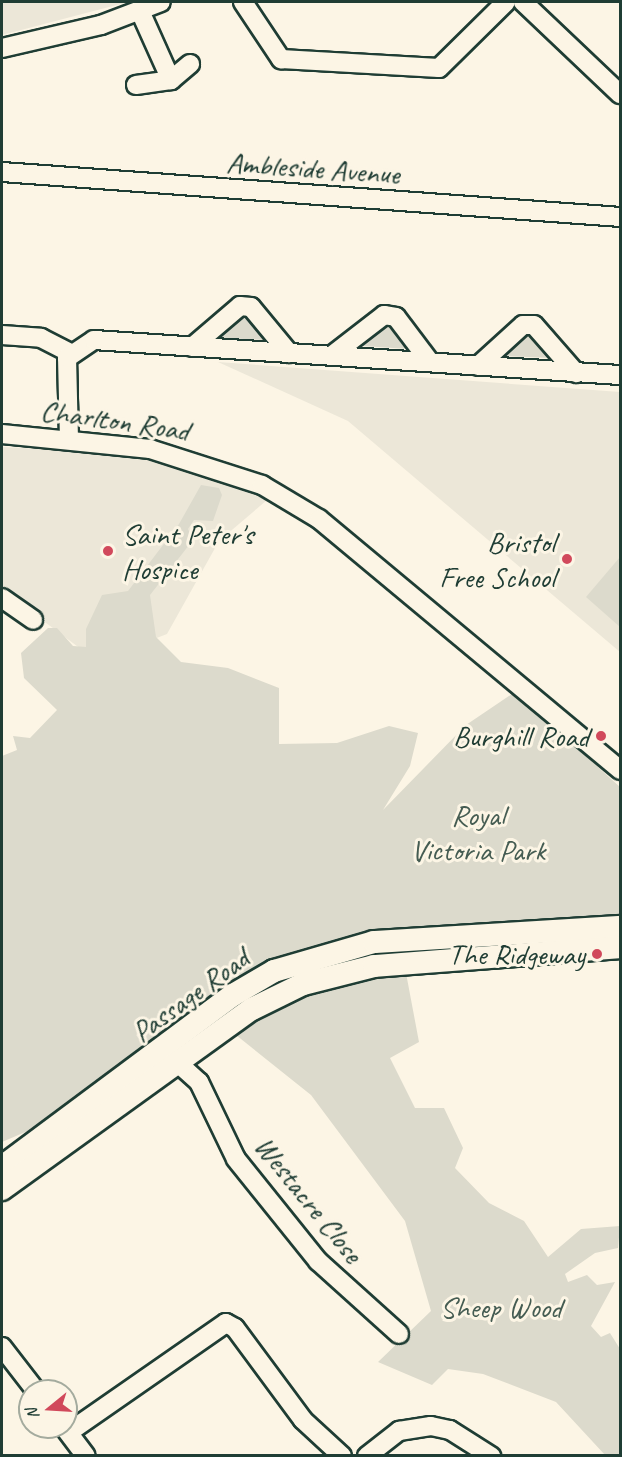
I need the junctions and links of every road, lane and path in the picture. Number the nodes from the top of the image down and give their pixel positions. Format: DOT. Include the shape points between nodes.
graph roads {
  1 [pos="161,2"];
  2 [pos="243,2"];
  3 [pos="506,2"];
  4 [pos="523,2"];
  5 [pos="140,11"];
  6 [pos="2,48"];
  7 [pos="190,64"];
  8 [pos="171,80"];
  9 [pos="136,85"];
  10 [pos="618,87"];
  11 [pos="2,171"];
  12 [pos="621,217"];
  13 [pos="2,335"];
  14 [pos="192,347"];
  15 [pos="70,353"];
  16 [pos="289,353"];
  17 [pos="331,356"];
  18 [pos="430,362"];
  19 [pos="478,366"];
  20 [pos="576,373"];
  21 [pos="621,375"];
  22 [pos="2,434"];
  23 [pos="69,439"];
  24 [pos="2,598"];
  25 [pos="33,620"];
  26 [pos="621,770"];
  27 [pos="621,927"];
  28 [pos="621,947"];
  29 [pos="187,1058"];
  30 [pos="2,1166"];
  31 [pos="2,1189"];
  32 [pos="399,1334"];
  33 [pos="2,1347"];
  34 [pos="27,1379"];
  35 [pos="78,1422"];
  36 [pos="73,1439"];
  37 [pos="86,1455"];
  38 [pos="342,1455"];
  39 [pos="367,1455"];
  40 [pos="491,1455"];
  1 -- 5 [label="street"];
  2 -- 3 [label="street" via="281,59 439,68"];
  4 -- 10 [label="street"];
  5 -- 6 [label="street"];
  5 -- 8 [label="street"];
  7 -- 8 [label="street"];
  8 -- 9 [label="street"];
  11 -- 12 [label="street, Ambleside Avenue"];
  13 -- 15 [label="street" via="41,338"];
  14 -- 15 [label="street" via="94,340"];
  14 -- 16 [label="street"];
  14 -- 16 [label="street" via="240,306 251,307"];
  15 -- 23 [label="street" via="66,366"];
  16 -- 17 [label="street"];
  17 -- 18 [label="street"];
  17 -- 18 [label="street" via="384,315 396,317"];
  18 -- 19 [label="street"];
  19 -- 20 [label="street"];
  19 -- 20 [label="street" via="523,325 534,325"];
  20 -- 21 [label="street"];
  22 -- 23 [label="street, Charlton Road"];
  23 -- 26 [label="street, Charlton Road" via="179,455 238,474 295,504"];
  24 -- 25 [label="street"];
  27 -- 30 [label="main road, Passage Road" via="374,942 274,971 233,994"];
  28 -- 29 [label="main road, Passage Road" via="466,956 330,975 252,1009"];
  29 -- 31 [label="main road, Passage Road"];
  29 -- 32 [label="street, Westacre Close" via="236,1159 318,1261"];
  33 -- 34 [label="street"];
  35 -- 38 [label="street" via="226,1323 235,1328 303,1420"];
  36 -- 37 [label="street"];
  39 -- 40 [label="street" via="399,1431 431,1426 450,1430"];
}
